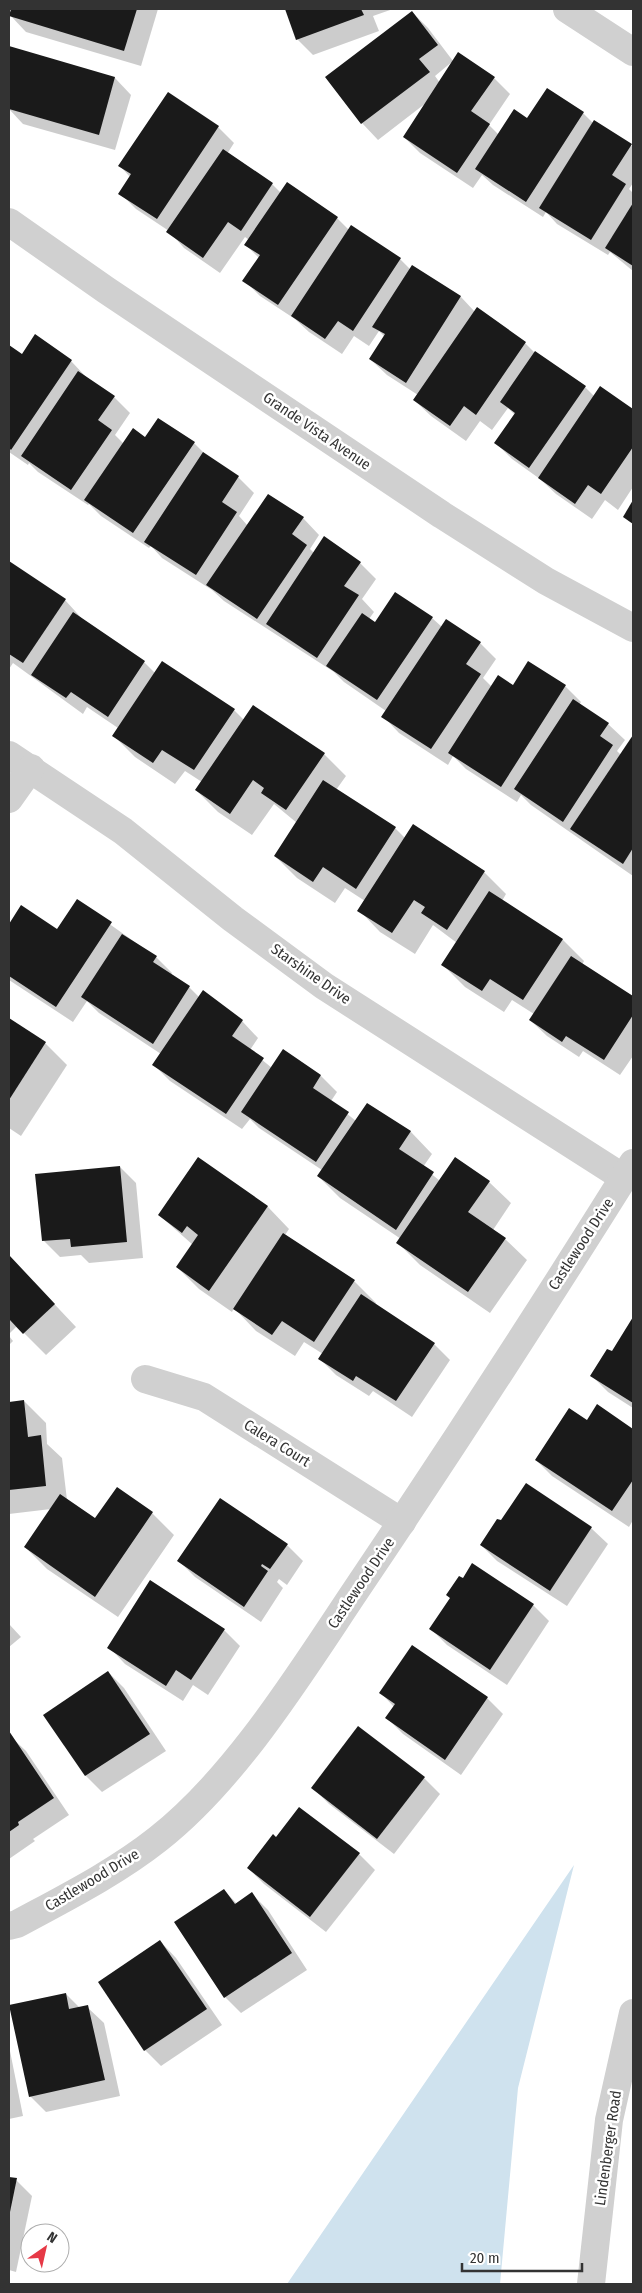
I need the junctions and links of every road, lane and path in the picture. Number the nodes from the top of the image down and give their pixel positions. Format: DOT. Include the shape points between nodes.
graph roads {
  1 [pos="567,9"];
  2 [pos="633,52"];
  3 [pos="9,222"];
  4 [pos="633,628"];
  5 [pos="20,761"];
  6 [pos="9,800"];
  7 [pos="629,1170"];
  8 [pos="144,1379"];
  9 [pos="402,1522"];
  10 [pos="9,1926"];
  11 [pos="633,2012"];
  12 [pos="591,2284"];
  1 -- 2 [label="street"];
  3 -- 4 [label="street, Grande Vista Avenue" via="442,515 546,581"];
  5 -- 6 [label="street"];
  5 -- 7 [label="street, Starshine Drive" via="123,832 324,986"];
  7 -- 9 [label="street, Castlewood Drive"];
  8 -- 9 [label="street, Calera Court" via="204,1397"];
  9 -- 10 [label="street, Castlewood Drive" via="299,1674 246,1746 198,1802 158,1839 100,1878"];
  11 -- 12 [label="street, Lindenberger Road" via="609,2120"];
}
